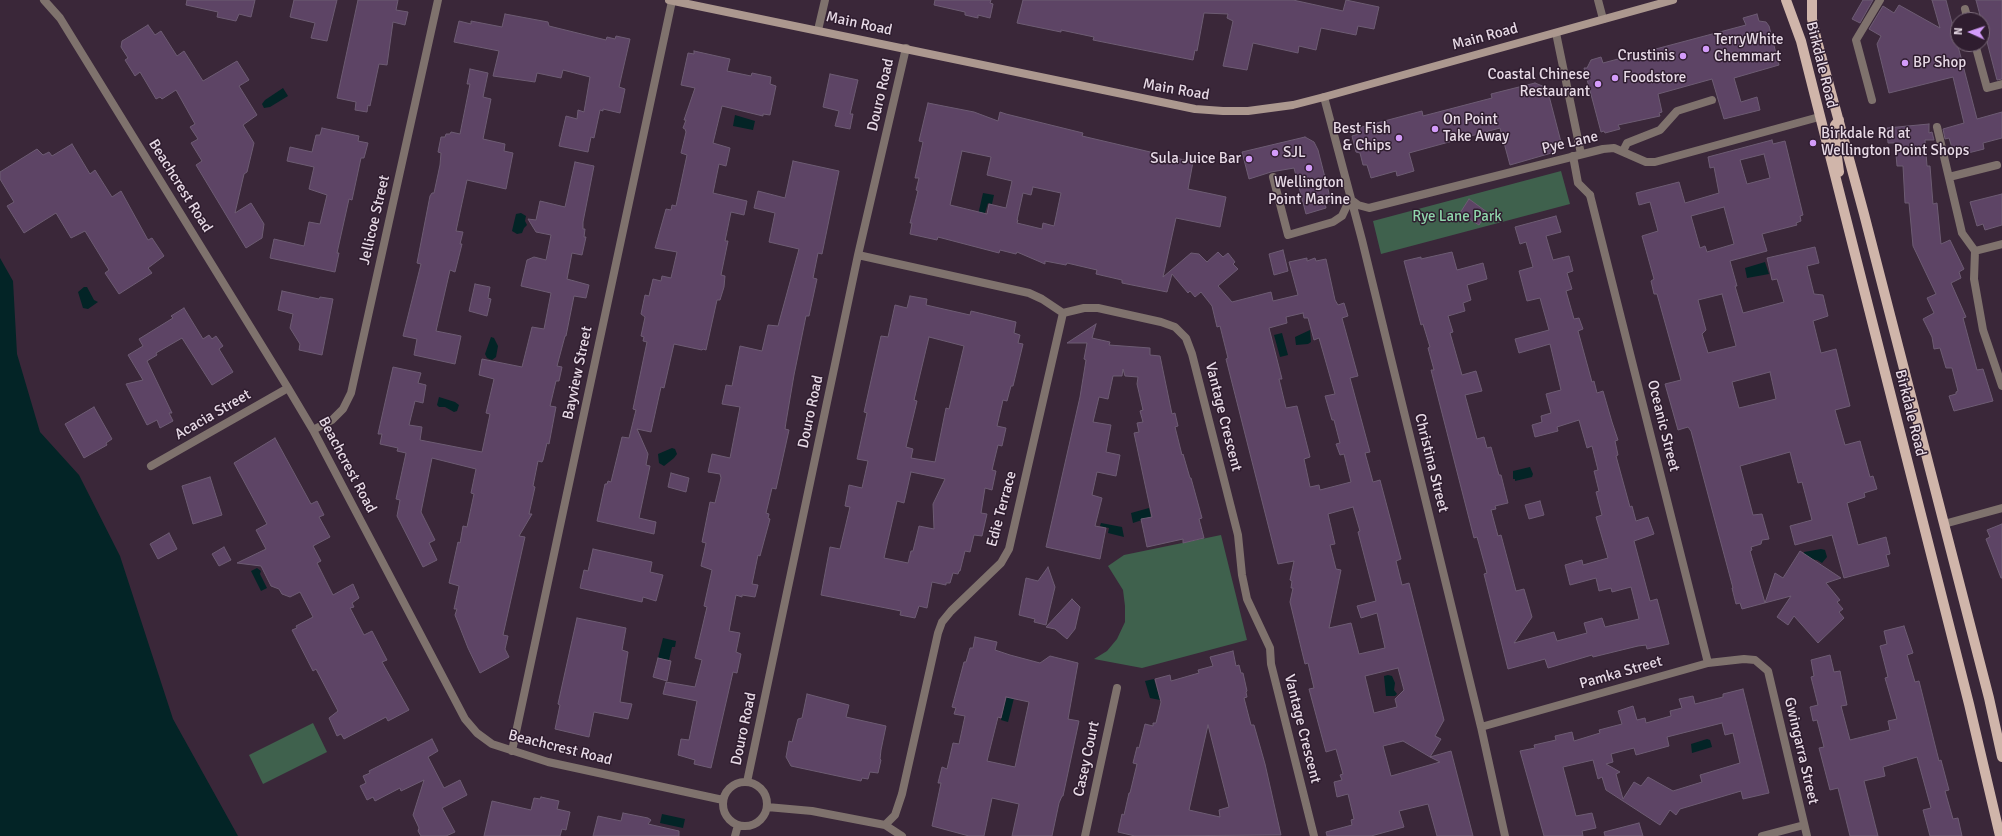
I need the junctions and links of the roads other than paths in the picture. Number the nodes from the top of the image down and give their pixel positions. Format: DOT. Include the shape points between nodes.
graph roads {
  1 [pos="44,0"];
  2 [pos="438,0"];
  3 [pos="671,0"];
  4 [pos="825,0"];
  5 [pos="1598,0"];
  6 [pos="1673,0"];
  7 [pos="1786,0"];
  8 [pos="1812,0"];
  9 [pos="1880,0"];
  10 [pos="1658,2"];
  11 [pos="1965,9"];
  12 [pos="1966,12"];
  13 [pos="1603,20"];
  14 [pos="818,30"];
  15 [pos="1556,33"];
  16 [pos="906,48"];
  17 [pos="1977,52"];
  18 [pos="2002,84"];
  19 [pos="1324,97"];
  20 [pos="1712,100"];
  21 [pos="1872,100"];
  22 [pos="1819,117"];
  23 [pos="1839,120"];
  24 [pos="1937,127"];
  25 [pos="1623,151"];
  26 [pos="1582,154"];
  27 [pos="1573,156"];
  28 [pos="1998,165"];
  29 [pos="1273,177"];
  30 [pos="1950,178"];
  31 [pos="1350,199"];
  32 [pos="1844,215"];
  33 [pos="2002,244"];
  34 [pos="1975,251"];
  35 [pos="858,255"];
  36 [pos="1063,313"];
  37 [pos="2002,386"];
  38 [pos="288,388"];
  39 [pos="313,430"];
  40 [pos="151,466"];
  41 [pos="2002,508"];
  42 [pos="1944,524"];
  43 [pos="1708,663"];
  44 [pos="1768,672"];
  45 [pos="1117,688"];
  46 [pos="1480,728"];
  47 [pos="512,750"];
  48 [pos="2002,757"];
  49 [pos="747,782"];
  50 [pos="723,800"];
  51 [pos="767,807"];
  52 [pos="738,825"];
  53 [pos="885,825"];
  54 [pos="1804,825"];
  55 [pos="735,836"];
  56 [pos="902,836"];
  57 [pos="1085,836"];
  58 [pos="1314,836"];
  59 [pos="1505,836"];
  60 [pos="1762,836"];
  61 [pos="1807,836"];
  62 [pos="2000,836"];
  1 -- 38 [label="street, Beachcrest Road" via="60,18"];
  2 -- 39 [label="street, Jellicoe Street" via="351,393 344,409 332,420"];
  3 -- 14 [label="main road, Main Road"];
  3 -- 47 [label="street, Bayview Street"];
  4 -- 14 [label="street"];
  5 -- 13 [label="street"];
  6 -- 10 [label="main road, Main Road"];
  7 -- 22 [label="main road, Birkdale Road" via="1799,34"];
  8 -- 23 [label="main road, Birkdale Road" via="1812,19"];
  9 -- 21 [label="street" via="1856,40"];
  10 -- 13 [label="main road, Main Road"];
  11 -- 12 [label="street"];
  13 -- 15 [label="main road, Main Road"];
  14 -- 16 [label="main road, Main Road"];
  15 -- 19 [label="main road, Main Road"];
  15 -- 26 [label="street"];
  16 -- 19 [label="main road, Main Road" via="1195,109 1248,111 1293,105"];
  16 -- 35 [label="street, Douro Road"];
  17 -- 18 [label="street" via="1987,88"];
  19 -- 31 [label="street, Christina Street"];
  20 -- 25 [label="street" via="1677,111 1660,130 1627,143"];
  22 -- 25 [label="street, Pye Lane" via="1655,162 1646,162"];
  22 -- 32 [label="main road, Birkdale Road"];
  23 -- 32 [label="main road" via="1835,125 1834,134"];
  23 -- 42 [label="main road, Birkdale Road"];
  24 -- 30 [label="street"];
  25 -- 26 [label="street, Pye Lane" via="1608,149"];
  26 -- 27 [label="street, Pye Lane"];
  27 -- 31 [label="street, Pye Lane" via="1369,208"];
  27 -- 43 [label="street, Oceanic Street" via="1578,183 1590,195"];
  28 -- 30 [label="street"];
  29 -- 31 [label="street" via="1288,235 1333,222 1342,216"];
  30 -- 34 [label="street" via="1962,233"];
  31 -- 46 [label="street, Christina Street"];
  32 -- 62 [label="main road, Birkdale Road" via="1969,704"];
  33 -- 34 [label="street"];
  34 -- 37 [label="street" via="1974,279 1983,330"];
  35 -- 36 [label="street" via="1029,293"];
  35 -- 49 [label="street, Douro Road"];
  36 -- 53 [label="street, Edie Terrace" via="1009,549 1001,563 950,611 942,622 902,794 895,815"];
  36 -- 58 [label="street, Vantage Crescent" via="1098,308 1161,322 1175,327 1186,338 1238,535 1247,599 1270,648 1271,664"];
  38 -- 39 [label="street, Beachcrest Road"];
  38 -- 40 [label="street, Acacia Street"];
  39 -- 47 [label="street, Beachcrest Road" via="465,719 477,733 492,744"];
  41 -- 42 [label="street"];
  42 -- 48 [label="main road, Birkdale Road"];
  43 -- 44 [label="street, Pamka Street" via="1755,660"];
  43 -- 46 [label="street, Pamka Street"];
  44 -- 54 [label="street, Gwingarra Street"];
  45 -- 57 [label="street, Casey Court"];
  46 -- 59 [label="street, Christina Street"];
  47 -- 50 [label="street, Beachcrest Road" via="548,762"];
  49 -- 50 [label="street" via="731,786"];
  49 -- 51 [label="street" via="763,790"];
  50 -- 52 [label="street" via="726,815"];
  51 -- 52 [label="street" via="763,818 754,824"];
  51 -- 53 [label="street" via="812,811"];
  52 -- 55 [label="street"];
  53 -- 56 [label="street"];
  54 -- 60 [label="street"];
  54 -- 61 [label="street, Gwingarra Street"];
}
